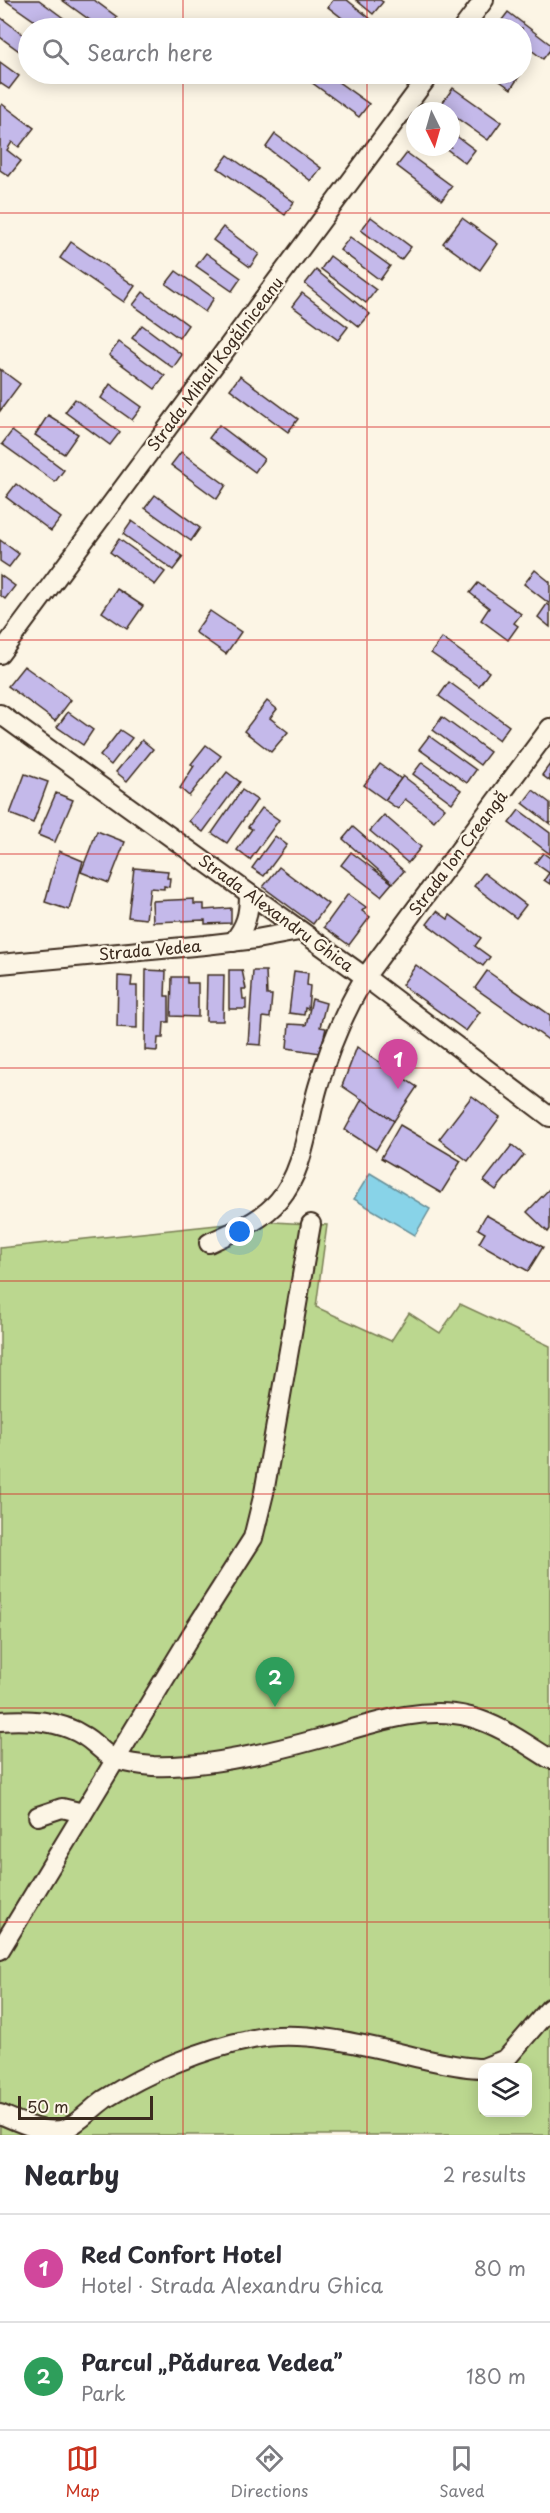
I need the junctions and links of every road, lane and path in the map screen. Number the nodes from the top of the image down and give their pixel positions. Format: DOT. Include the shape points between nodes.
graph roads {
  1 [pos="484,0"];
  2 [pos="470,18"];
  3 [pos="423,84"];
  4 [pos="0,654"];
  5 [pos="0,714"];
  6 [pos="550,728"];
  7 [pos="249,894"];
  8 [pos="299,931"];
  9 [pos="233,942"];
  10 [pos="0,964"];
  11 [pos="365,977"];
  12 [pos="550,1117"];
  13 [pos="311,1224"];
  14 [pos="209,1243"];
  15 [pos="0,1722"];
  16 [pos="550,1759"];
  17 [pos="115,1760"];
  18 [pos="83,1813"];
  19 [pos="38,1816"];
  20 [pos="0,1950"];
  21 [pos="550,2008"];
  22 [pos="494,2063"];
  23 [pos="478,2067"];
  24 [pos="0,2114"];
  1 -- 2 [label="street"];
  3 -- 4 [label="street, Strada Mihail Kogălniceanu"];
  5 -- 7 [label="street, Strada Alexandru Ghica"];
  6 -- 11 [label="street, Strada Ion Creangă"];
  7 -- 8 [label="street, Strada Alexandru Ghica"];
  7 -- 9 [label="street" via="245,927"];
  8 -- 9 [label="street, Strada Vedea"];
  8 -- 11 [label="street, Strada Alexandru Ghica"];
  9 -- 10 [label="street, Strada Vedea"];
  11 -- 12 [label="street, Strada Alexandru Ghica"];
  11 -- 14 [label="street, Strada Ion Creangă" via="347,1006 332,1044 290,1185 272,1208 255,1221"];
  13 -- 17 [label="street" via="254,1538"];
  15 -- 17 [label="street" via="24,1720 61,1726 83,1735"];
  16 -- 17 [label="street" via="503,1729 469,1717 443,1714 376,1722 210,1762 153,1766"];
  17 -- 18 [label="street"];
  18 -- 19 [label="street" via="62,1808"];
  18 -- 20 [label="street"];
  21 -- 22 [label="street" via="506,2058"];
  23 -- 24 [label="street" via="335,2040 302,2036 254,2038 144,2078 105,2099 65,2129 47,2132"];
}
